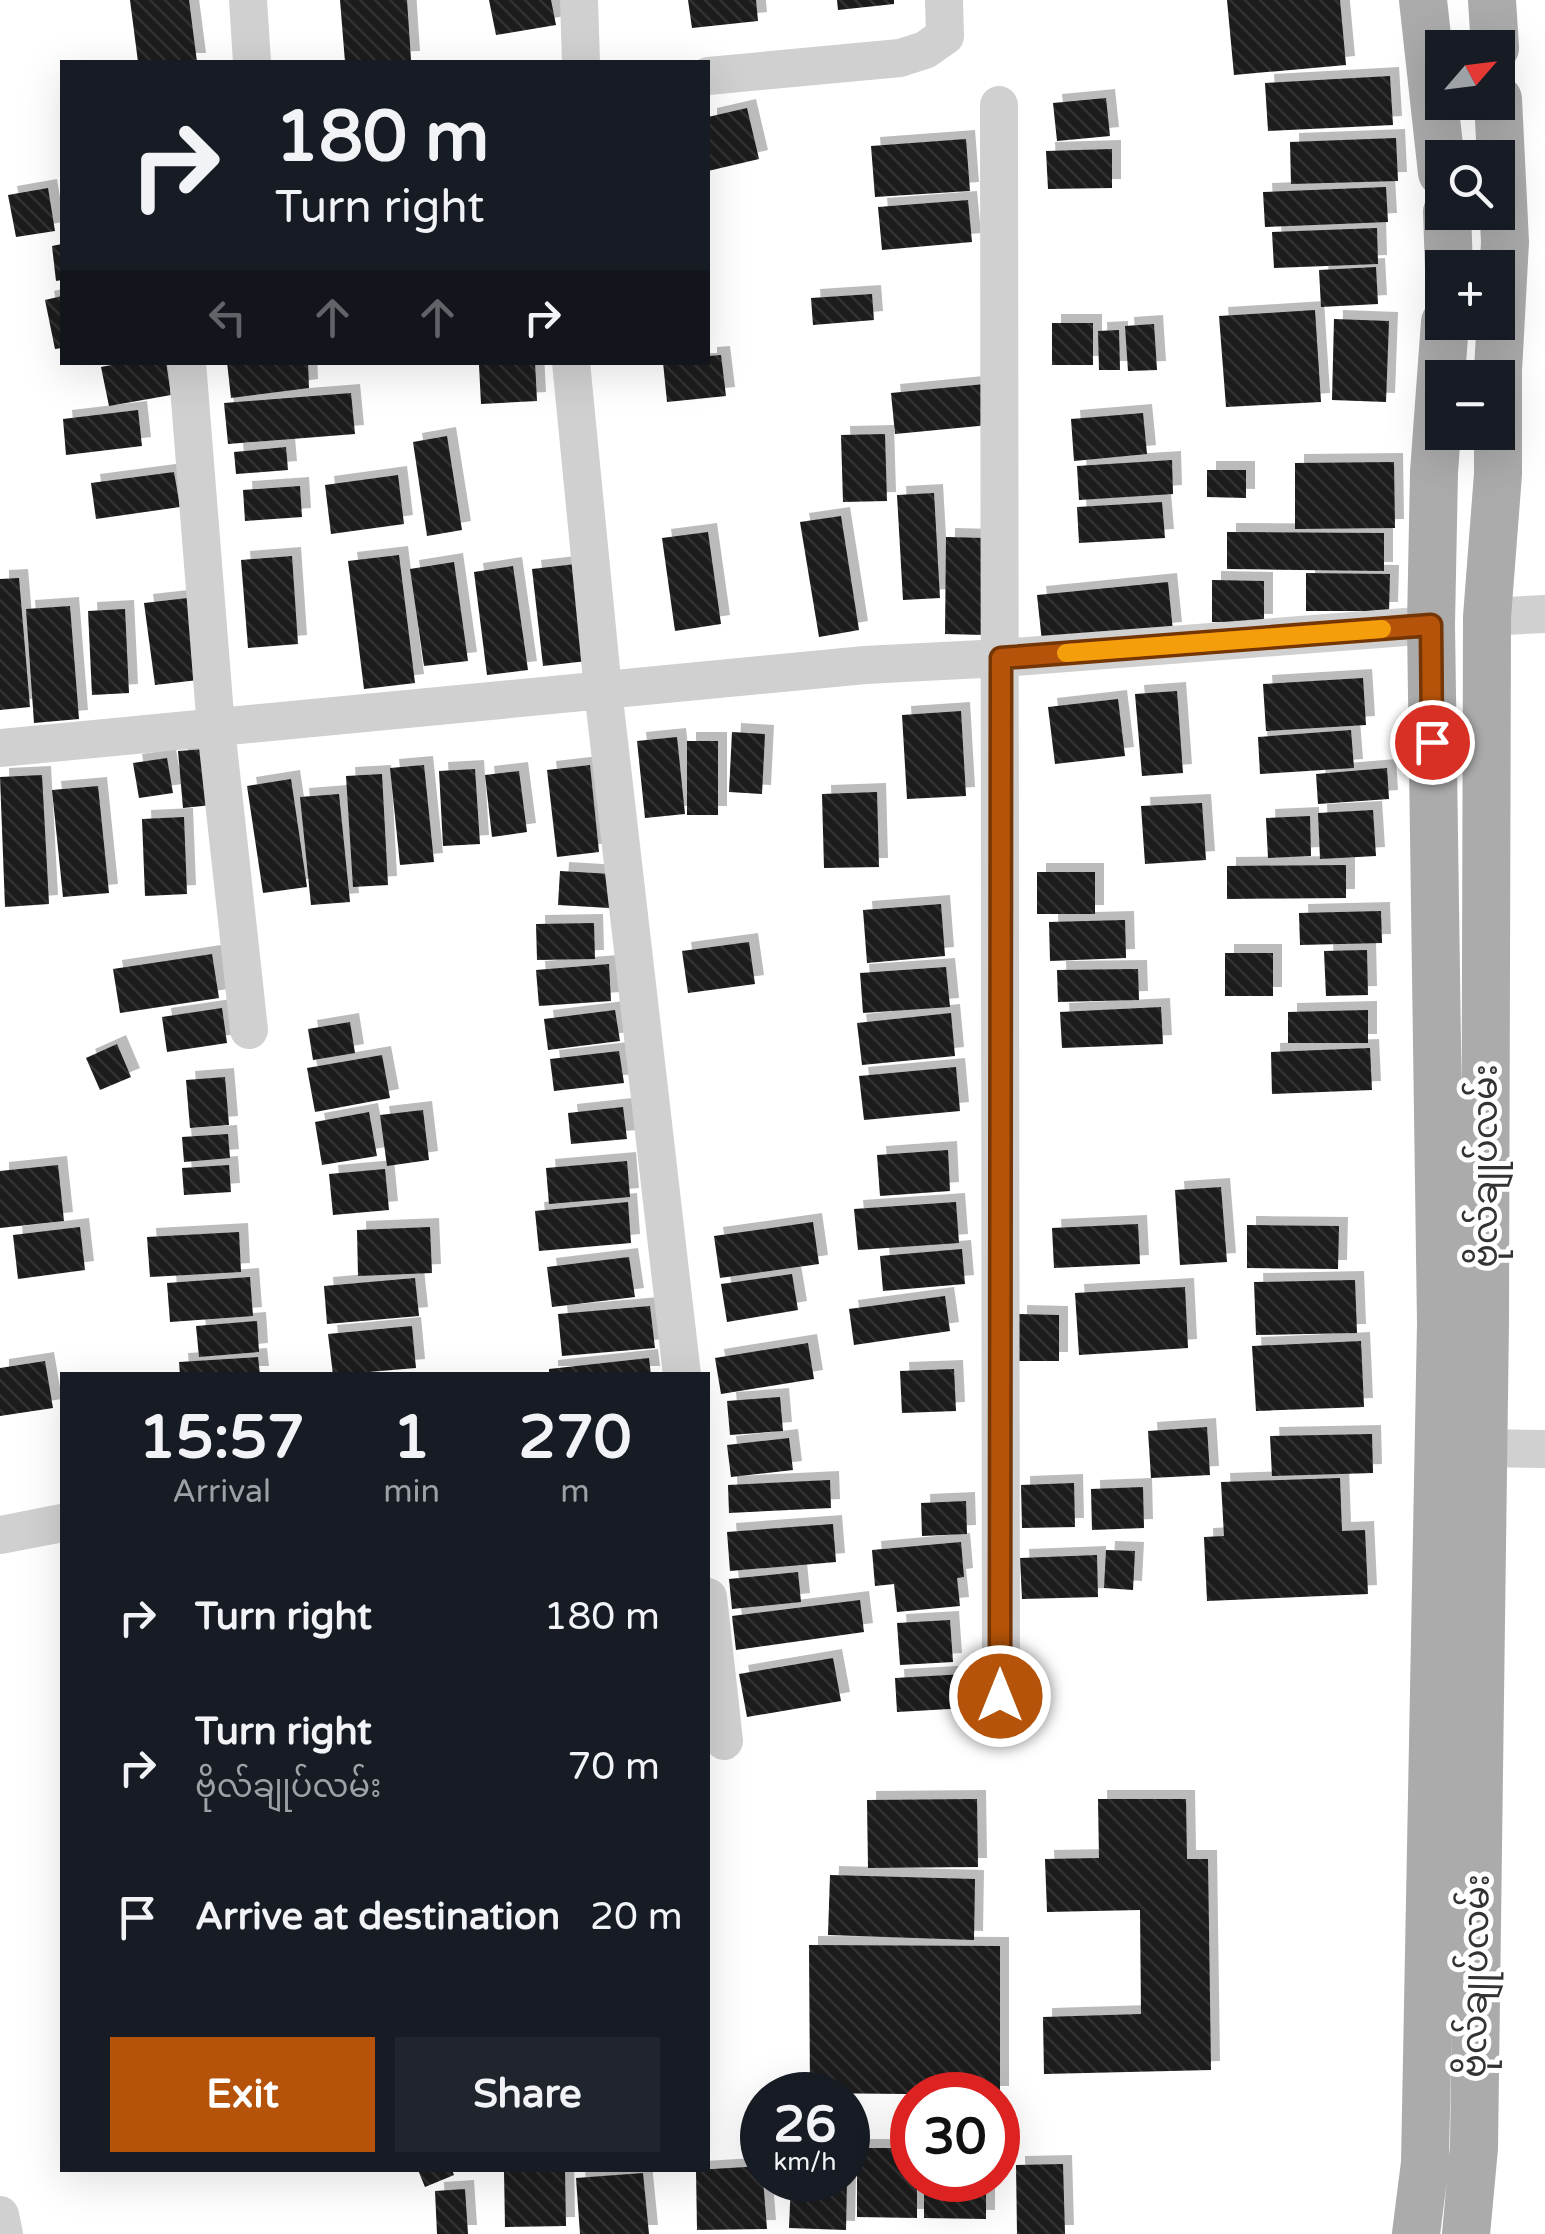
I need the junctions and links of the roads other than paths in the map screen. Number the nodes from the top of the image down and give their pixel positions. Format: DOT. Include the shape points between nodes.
graph roads {
  1 [pos="248,0"];
  2 [pos="579,0"];
  3 [pos="944,0"];
  4 [pos="1424,0"];
  5 [pos="1492,0"];
  6 [pos="1494,30"];
  7 [pos="252,60"];
  8 [pos="581,60"];
  9 [pos="710,76"];
  10 [pos="999,105"];
  11 [pos="1499,120"];
  12 [pos="1439,140"];
  13 [pos="1444,340"];
  14 [pos="187,365"];
  15 [pos="571,365"];
  16 [pos="1545,614"];
  17 [pos="1488,617"];
  18 [pos="1431,625"];
  19 [pos="1001,658"];
  20 [pos="603,690"];
  21 [pos="216,728"];
  22 [pos="0,748"];
  23 [pos="249,1030"];
  24 [pos="682,1372"];
  25 [pos="1483,1448"];
  26 [pos="1545,1448"];
  27 [pos="60,1523"];
  28 [pos="0,1534"];
  29 [pos="710,1614"];
  30 [pos="1000,1696"];
  31 [pos="724,1741"];
  32 [pos="0,2215"];
  33 [pos="4,2234"];
  34 [pos="1416,2234"];
  35 [pos="1466,2234"];
  1 -- 7 [label="street"];
  2 -- 8 [label="street"];
  3 -- 9 [label="street" via="945,36 900,58"];
  4 -- 12 [label="main road"];
  5 -- 6 [label="main road"];
  10 -- 19 [label="street"];
  11 -- 17 [label="main road, ဗိုလ်ချုပ်လမ်း" via="1505,242"];
  13 -- 18 [label="main road, ဗိုလ်ချုပ်လမ်း"];
  14 -- 21 [label="street"];
  15 -- 20 [label="street"];
  16 -- 17 [label="street"];
  17 -- 25 [label="main road, ဗိုလ်ချုပ်လမ်း"];
  18 -- 19 [label="street"];
  18 -- 34 [label="main road, ဗိုလ်ချုပ်လမ်း" via="1441,1323 1425,2163"];
  19 -- 20 [label="street"];
  19 -- 30 [label="street"];
  20 -- 21 [label="street"];
  20 -- 24 [label="street"];
  21 -- 22 [label="street"];
  21 -- 23 [label="street"];
  25 -- 26 [label="street"];
  25 -- 35 [label="main road, ဗိုလ်ချုပ်လမ်း" via="1474,2148"];
  27 -- 28 [label="street"];
  29 -- 31 [label="street"];
  32 -- 33 [label="street"];
}
